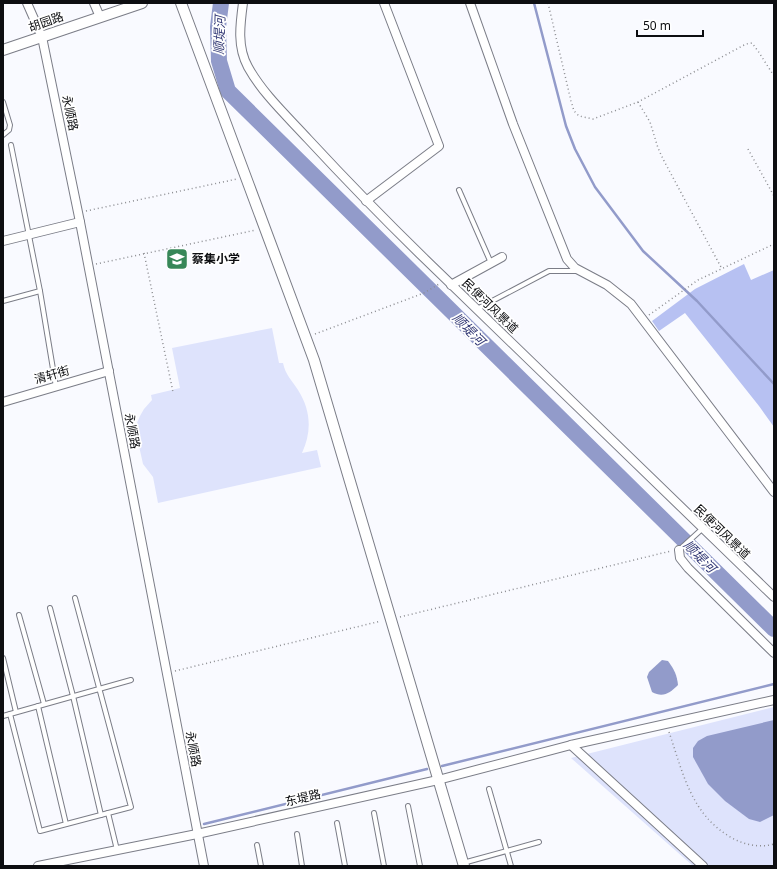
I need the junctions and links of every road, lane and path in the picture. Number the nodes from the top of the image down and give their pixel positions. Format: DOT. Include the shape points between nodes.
graph roads {
  1 [pos="27,3"];
  2 [pos="94,3"];
  3 [pos="142,3"];
  4 [pos="181,3"];
  5 [pos="243,3"];
  6 [pos="384,3"];
  7 [pos="470,3"];
  8 [pos="548,3"];
  9 [pos="100,17"];
  10 [pos="42,37"];
  11 [pos="3,50"];
  12 [pos="774,76"];
  13 [pos="3,102"];
  14 [pos="638,102"];
  15 [pos="3,135"];
  16 [pos="11,144"];
  17 [pos="748,148"];
  18 [pos="246,177"];
  19 [pos="459,190"];
  20 [pos="774,196"];
  21 [pos="366,201"];
  22 [pos="78,212"];
  23 [pos="80,222"];
  24 [pos="264,228"];
  25 [pos="29,234"];
  26 [pos="3,241"];
  27 [pos="774,244"];
  28 [pos="144,253"];
  29 [pos="502,258"];
  30 [pos="491,263"];
  31 [pos="88,265"];
  32 [pos="722,269"];
  33 [pos="581,271"];
  34 [pos="442,283"];
  35 [pos="451,285"];
  36 [pos="40,291"];
  37 [pos="3,301"];
  38 [pos="477,310"];
  39 [pos="644,319"];
  40 [pos="305,338"];
  41 [pos="109,371"];
  42 [pos="56,387"];
  43 [pos="173,392"];
  44 [pos="3,402"];
  45 [pos="774,492"];
  46 [pos="702,530"];
  47 [pos="678,550"];
  48 [pos="774,597"];
  49 [pos="75,598"];
  50 [pos="50,608"];
  51 [pos="19,615"];
  52 [pos="390,619"];
  53 [pos="774,653"];
  54 [pos="3,658"];
  55 [pos="167,673"];
  56 [pos="131,680"];
  57 [pos="100,689"];
  58 [pos="73,696"];
  59 [pos="774,700"];
  60 [pos="44,704"];
  61 [pos="38,706"];
  62 [pos="16,712"];
  63 [pos="10,714"];
  64 [pos="3,716"];
  65 [pos="666,724"];
  66 [pos="571,745"];
  67 [pos="438,780"];
  68 [pos="490,789"];
  69 [pos="408,806"];
  70 [pos="108,813"];
  71 [pos="374,813"];
  72 [pos="101,815"];
  73 [pos="337,823"];
  74 [pos="66,824"];
  75 [pos="198,834"];
  76 [pos="296,834"];
  77 [pos="539,842"];
  78 [pos="774,844"];
  79 [pos="257,845"];
  80 [pos="117,850"];
  81 [pos="507,850"];
  82 [pos="463,864"];
  83 [pos="38,866"];
  84 [pos="204,866"];
  85 [pos="261,866"];
  86 [pos="302,866"];
  87 [pos="345,866"];
  88 [pos="384,866"];
  89 [pos="420,866"];
  90 [pos="511,866"];
  91 [pos="703,866"];
  1 -- 10 [label="street, 永顺路"];
  2 -- 9 [label="street"];
  3 -- 9 [label="street, 胡园路"];
  4 -- 18 [label="street"];
  5 -- 21 [label="street, 民便河风景道" via="240,46 248,67 261,87 283,112"];
  6 -- 21 [label="street" via="439,146"];
  7 -- 33 [label="street" via="513,124 567,259"];
  8 -- 14 [label="path" via="574,111 579,116 594,119"];
  9 -- 10 [label="street, 胡园路"];
  10 -- 11 [label="street, 胡园路"];
  10 -- 22 [label="street, 永顺路"];
  12 -- 14 [label="path" via="752,43 746,44"];
  13 -- 15 [label="lane" via="10,125"];
  14 -- 32 [label="path" via="650,122 667,166"];
  16 -- 25 [label="lane"];
  17 -- 20 [label="path"];
  18 -- 22 [label="path"];
  18 -- 24 [label="street"];
  19 -- 30 [label="lane"];
  21 -- 35 [label="street, 民便河风景道"];
  22 -- 23 [label="street, 永顺路"];
  23 -- 25 [label="street"];
  23 -- 31 [label="street, 永顺路"];
  24 -- 28 [label="path"];
  24 -- 40 [label="street"];
  25 -- 26 [label="street"];
  25 -- 36 [label="lane"];
  27 -- 32 [label="path"];
  28 -- 31 [label="path"];
  28 -- 43 [label="path"];
  29 -- 30 [label="street"];
  30 -- 35 [label="street"];
  31 -- 41 [label="street, 永顺路"];
  32 -- 39 [label="path" via="698,280"];
  33 -- 38 [label="lane" via="549,271"];
  33 -- 39 [label="street" via="613,290 631,304"];
  34 -- 40 [label="path" via="424,293"];
  35 -- 38 [label="street, 民便河风景道"];
  36 -- 37 [label="lane"];
  36 -- 42 [label="lane"];
  38 -- 46 [label="street, 民便河风景道"];
  39 -- 45 [label="street"];
  40 -- 52 [label="street" via="314,360"];
  41 -- 42 [label="street, 清轩街"];
  41 -- 55 [label="street, 永顺路"];
  42 -- 44 [label="street, 清轩街"];
  46 -- 47 [label="lane"];
  46 -- 48 [label="street, 民便河风景道"];
  47 -- 52 [label="path"];
  47 -- 53 [label="street" via="680,558 688,568"];
  49 -- 57 [label="lane"];
  50 -- 58 [label="lane"];
  51 -- 60 [label="lane"];
  52 -- 55 [label="path"];
  52 -- 67 [label="street"];
  54 -- 62 [label="lane"];
  55 -- 75 [label="street, 永顺路"];
  56 -- 57 [label="lane"];
  57 -- 58 [label="lane"];
  57 -- 70 [label="lane" via="131,807"];
  58 -- 60 [label="lane"];
  58 -- 72 [label="lane"];
  59 -- 65 [label="street, 东堤路"];
  60 -- 61 [label="lane"];
  61 -- 62 [label="lane"];
  61 -- 74 [label="lane"];
  62 -- 63 [label="lane"];
  63 -- 64 [label="lane"];
  63 -- 74 [label="lane" via="40,831"];
  65 -- 66 [label="street, 东堤路"];
  65 -- 78 [label="path" via="690,790 707,819 723,833 738,841 756,846"];
  66 -- 67 [label="street, 东堤路"];
  66 -- 91 [label="street"];
  67 -- 75 [label="street, 东堤路"];
  67 -- 82 [label="street"];
  68 -- 81 [label="lane"];
  69 -- 89 [label="lane"];
  70 -- 72 [label="lane"];
  70 -- 80 [label="lane"];
  71 -- 88 [label="lane"];
  72 -- 74 [label="lane"];
  73 -- 87 [label="lane"];
  75 -- 80 [label="street, 东堤路"];
  75 -- 84 [label="street, 永顺路"];
  76 -- 86 [label="lane"];
  77 -- 81 [label="lane"];
  79 -- 85 [label="lane"];
  80 -- 83 [label="street, 东堤路"];
  81 -- 82 [label="lane"];
  81 -- 90 [label="lane"];
}
